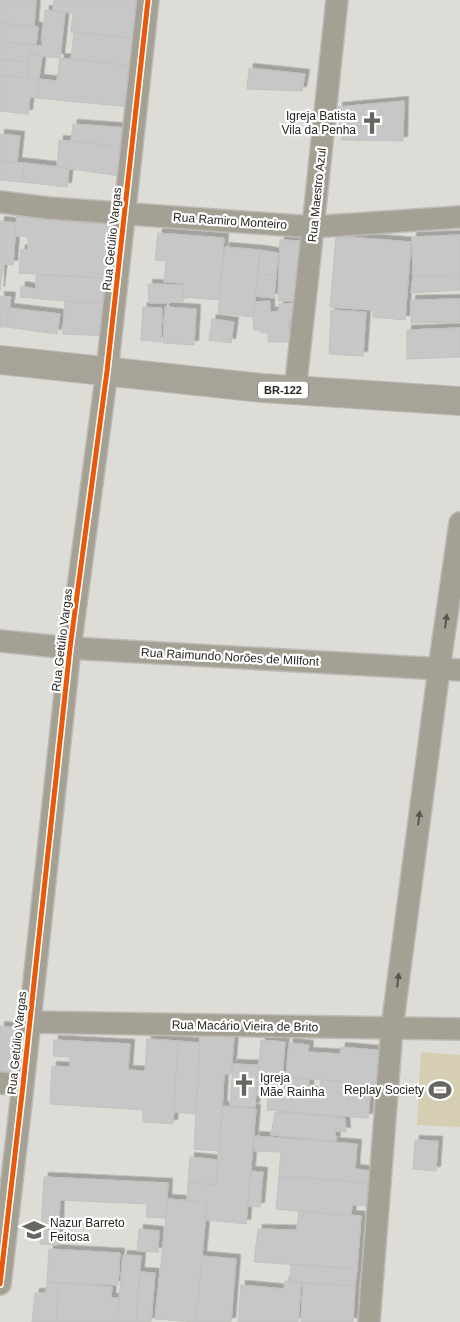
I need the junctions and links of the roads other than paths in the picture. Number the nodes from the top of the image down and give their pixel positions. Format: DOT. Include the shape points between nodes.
graph roads {
  1 [pos="148,0"];
  2 [pos="337,0"];
  3 [pos="0,202"];
  4 [pos="125,213"];
  5 [pos="460,217"];
  6 [pos="314,227"];
  7 [pos="0,360"];
  8 [pos="107,371"];
  9 [pos="295,391"];
  10 [pos="460,401"];
  11 [pos="460,523"];
  12 [pos="0,641"];
  13 [pos="70,648"];
  14 [pos="439,669"];
  15 [pos="460,670"];
  16 [pos="30,1022"];
  17 [pos="392,1028"];
  18 [pos="460,1029"];
  19 [pos="0,1083"];
  20 [pos="23,1085"];
  21 [pos="0,1284"];
  22 [pos="369,1322"];
  1 -- 4 [label="street, Rua Getúlio Vargas"];
  2 -- 6 [label="street, Rua Maestro Azul"];
  3 -- 4 [label="street, Rua Ramiro Monteiro"];
  4 -- 6 [label="street, Rua Ramiro Monteiro"];
  4 -- 8 [label="street, Rua Getúlio Vargas"];
  5 -- 6 [label="street, Rua Ramiro Monteiro"];
  6 -- 9 [label="street, Rua Maestro Azul"];
  7 -- 8 [label="highway, BR-122"];
  8 -- 9 [label="highway, BR-122"];
  8 -- 13 [label="street, Rua Getúlio Vargas"];
  9 -- 10 [label="highway, BR-122"];
  14 -- 11 [label="street, one-way"];
  12 -- 13 [label="street, Rua Raimundo Norões de MIlfont"];
  13 -- 14 [label="street, Rua Raimundo Norões de MIlfont"];
  13 -- 16 [label="street, Rua Getúlio Vargas"];
  14 -- 15 [label="street, Rua Raimundo Norões de MIlfont"];
  17 -- 14 [label="street, one-way"];
  16 -- 17 [label="street, Rua Macário Vieira de Brito"];
  16 -- 20 [label="street, Rua Getúlio Vargas"];
  17 -- 18 [label="street, Rua Macário Vieira de Brito"];
  17 -- 22 [label="street"];
  19 -- 20 [label="street"];
  20 -- 21 [label="street, Rua Getúlio Vargas"];
}
